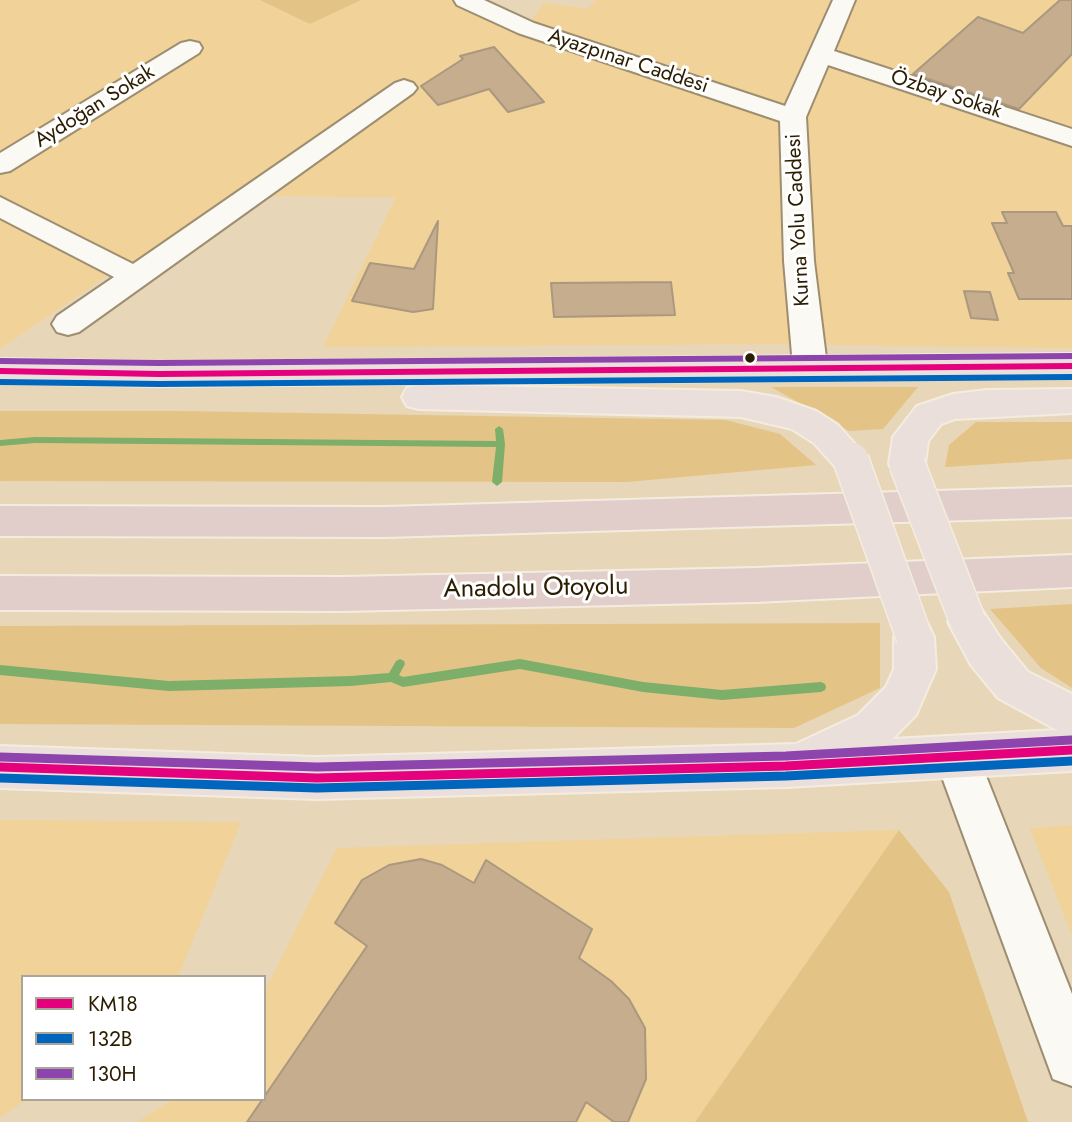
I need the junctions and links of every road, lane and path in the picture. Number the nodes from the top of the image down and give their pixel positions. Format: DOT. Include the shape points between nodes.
graph roads {
  1 [pos="465,0"];
  2 [pos="844,0"];
  3 [pos="190,48"];
  4 [pos="819,54"];
  5 [pos="404,88"];
  6 [pos="793,117"];
  7 [pos="1072,138"];
  8 [pos="0,165"];
  9 [pos="0,206"];
  10 [pos="121,269"];
  11 [pos="68,324"];
  12 [pos="810,366"];
  13 [pos="1072,366"];
  14 [pos="0,371"];
  15 [pos="323,373"];
  16 [pos="16,394"];
  17 [pos="1072,401"];
  18 [pos="1072,502"];
  19 [pos="0,521"];
  20 [pos="1072,570"];
  21 [pos="0,593"];
  22 [pos="1072,716"];
  23 [pos="1072,750"];
  24 [pos="957,758"];
  25 [pos="786,766"];
  26 [pos="0,767"];
  27 [pos="1072,1060"];
  1 -- 6 [label="street, Ayazpınar Caddesi" via="526,28"];
  2 -- 4 [label="street, Kurna Yolu Caddesi"];
  3 -- 8 [label="street, Aydoğan Sokak"];
  4 -- 6 [label="street, Kurna Yolu Caddesi"];
  4 -- 7 [label="street, Özbay Sokak"];
  5 -- 11 [label="street"];
  6 -- 12 [label="street, Kurna Yolu Caddesi" via="799,261"];
  9 -- 10 [label="street"];
  12 -- 13 [label="main road"];
  12 -- 15 [label="main road"];
  14 -- 15 [label="main road"];
  15 -- 16 [label="main road"];
  16 -- 25 [label="main road, bridge" via="741,404 804,420 826,434 851,460 914,637 915,669 901,701 873,729 835,749"];
  17 -- 22 [label="main road, bridge" via="987,403 929,415 911,437 907,464 968,622 986,652 1013,685"];
  18 -- 19 [label="highway" via="385,522"];
  20 -- 21 [label="highway, Anadolu Otoyolu" via="755,585 370,593"];
  23 -- 24 [label="main road"];
  24 -- 25 [label="main road"];
  24 -- 27 [label="street"];
  25 -- 26 [label="main road" via="317,778"];
}
